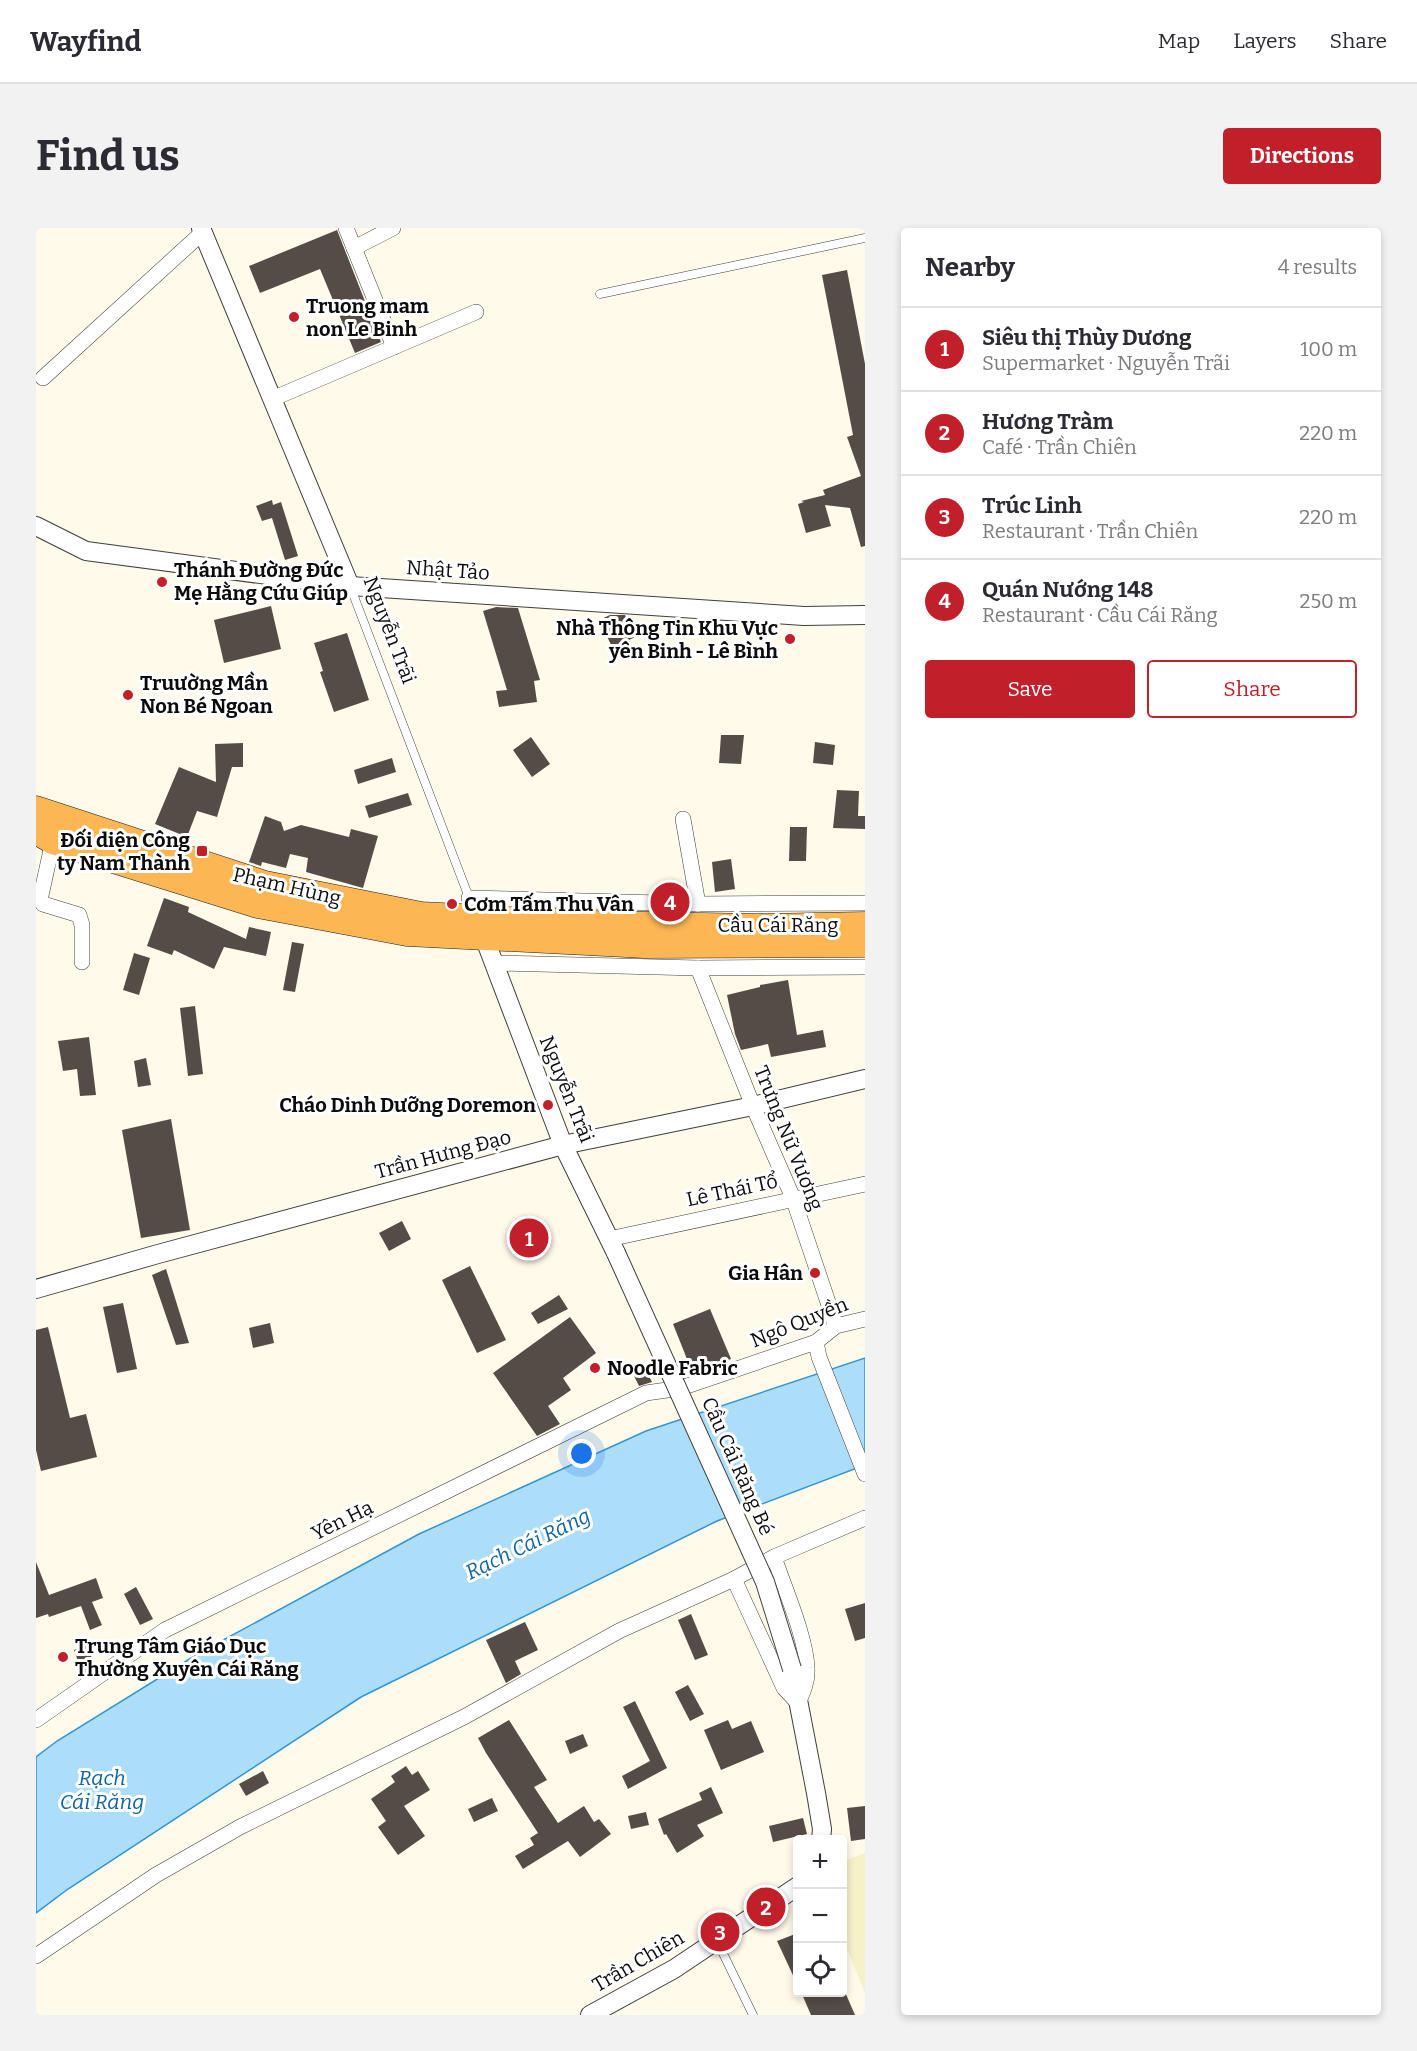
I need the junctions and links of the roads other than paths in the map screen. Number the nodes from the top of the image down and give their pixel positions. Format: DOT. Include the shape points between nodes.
graph roads {
  1 [pos="346,228"];
  2 [pos="393,228"];
  3 [pos="202,230"];
  4 [pos="865,238"];
  5 [pos="354,248"];
  6 [pos="600,294"];
  7 [pos="476,312"];
  8 [pos="394,347"];
  9 [pos="44,378"];
  10 [pos="272,399"];
  11 [pos="36,526"];
  12 [pos="350,586"];
  13 [pos="865,615"];
  14 [pos="36,809"];
  15 [pos="683,819"];
  16 [pos="50,830"];
  17 [pos="865,903"];
  18 [pos="698,904"];
  19 [pos="477,918"];
  20 [pos="865,925"];
  21 [pos="547,931"];
  22 [pos="865,944"];
  23 [pos="82,962"];
  24 [pos="494,963"];
  25 [pos="865,967"];
  26 [pos="698,968"];
  27 [pos="865,1079"];
  28 [pos="753,1106"];
  29 [pos="563,1145"];
  30 [pos="865,1184"];
  31 [pos="793,1198"];
  32 [pos="613,1246"];
  33 [pos="36,1289"];
  34 [pos="865,1319"];
  35 [pos="836,1326"];
  36 [pos="817,1349"];
  37 [pos="681,1388"];
  38 [pos="865,1474"];
  39 [pos="865,1518"];
  40 [pos="774,1557"];
  41 [pos="734,1579"];
  42 [pos="798,1703"];
  43 [pos="36,1720"];
  44 [pos="821,1835"];
  45 [pos="794,1889"];
  46 [pos="717,1940"];
  47 [pos="36,1956"];
  48 [pos="590,2015"];
  49 [pos="753,2015"];
  1 -- 5 [label="street"];
  2 -- 5 [label="street"];
  3 -- 9 [label="street"];
  3 -- 10 [label="street, Nguyễn Trãi"];
  4 -- 6 [label="lane"];
  5 -- 8 [label="street"];
  7 -- 8 [label="street"];
  8 -- 10 [label="street"];
  10 -- 12 [label="street, Nguyễn Trãi"];
  11 -- 12 [label="street, Nhật Tảo" via="86,551"];
  12 -- 13 [label="street, Nhật Tảo" via="804,616"];
  12 -- 19 [label="lane, Nguyễn Trãi"];
  14 -- 16 [label="highway, Phạm Hùng"];
  15 -- 18 [label="street"];
  16 -- 19 [label="highway, Phạm Hùng" via="265,884 421,915"];
  16 -- 23 [label="street" via="40,900 79,915"];
  17 -- 18 [label="street"];
  18 -- 19 [label="street"];
  19 -- 21 [label="highway, Phạm Hùng"];
  19 -- 24 [label="street, Nguyễn Trãi"];
  20 -- 21 [label="highway, Cầu Cái Răng"];
  21 -- 22 [label="highway, Cầu Cái Răng" via="645,945"];
  24 -- 26 [label="street"];
  24 -- 29 [label="street, Nguyễn Trãi"];
  25 -- 26 [label="street"];
  26 -- 28 [label="street, Trưng Nữ Vương"];
  27 -- 28 [label="street, Trần Hưng Đạo"];
  28 -- 29 [label="street, Trần Hưng Đạo"];
  28 -- 31 [label="street, Trưng Nữ Vương"];
  29 -- 32 [label="street, Nguyễn Trãi"];
  29 -- 33 [label="street, Trần Hưng Đạo"];
  30 -- 31 [label="street, Lê Thái Tổ"];
  31 -- 32 [label="street, Lê Thái Tổ"];
  31 -- 35 [label="street, Trưng Nữ Vương"];
  32 -- 42 [label="street, Cầu Cái Răng Bé, bridge" via="765,1582 792,1669"];
  34 -- 35 [label="street, Ngô Quyền"];
  35 -- 36 [label="street, Ngô Quyền"];
  36 -- 37 [label="street, Ngô Quyền"];
  36 -- 38 [label="street"];
  37 -- 43 [label="street, Yên Hạ" via="646,1394 165,1630"];
  39 -- 40 [label="street"];
  40 -- 41 [label="street"];
  40 -- 42 [label="street" via="807,1667 806,1685"];
  41 -- 42 [label="street" via="784,1688"];
  41 -- 47 [label="street" via="619,1631 464,1717 240,1827 156,1875"];
  42 -- 44 [label="street"];
  45 -- 46 [label="street, Trần Chiên"];
  46 -- 48 [label="street, Trần Chiên" via="674,1969"];
  46 -- 49 [label="lane"];
}
